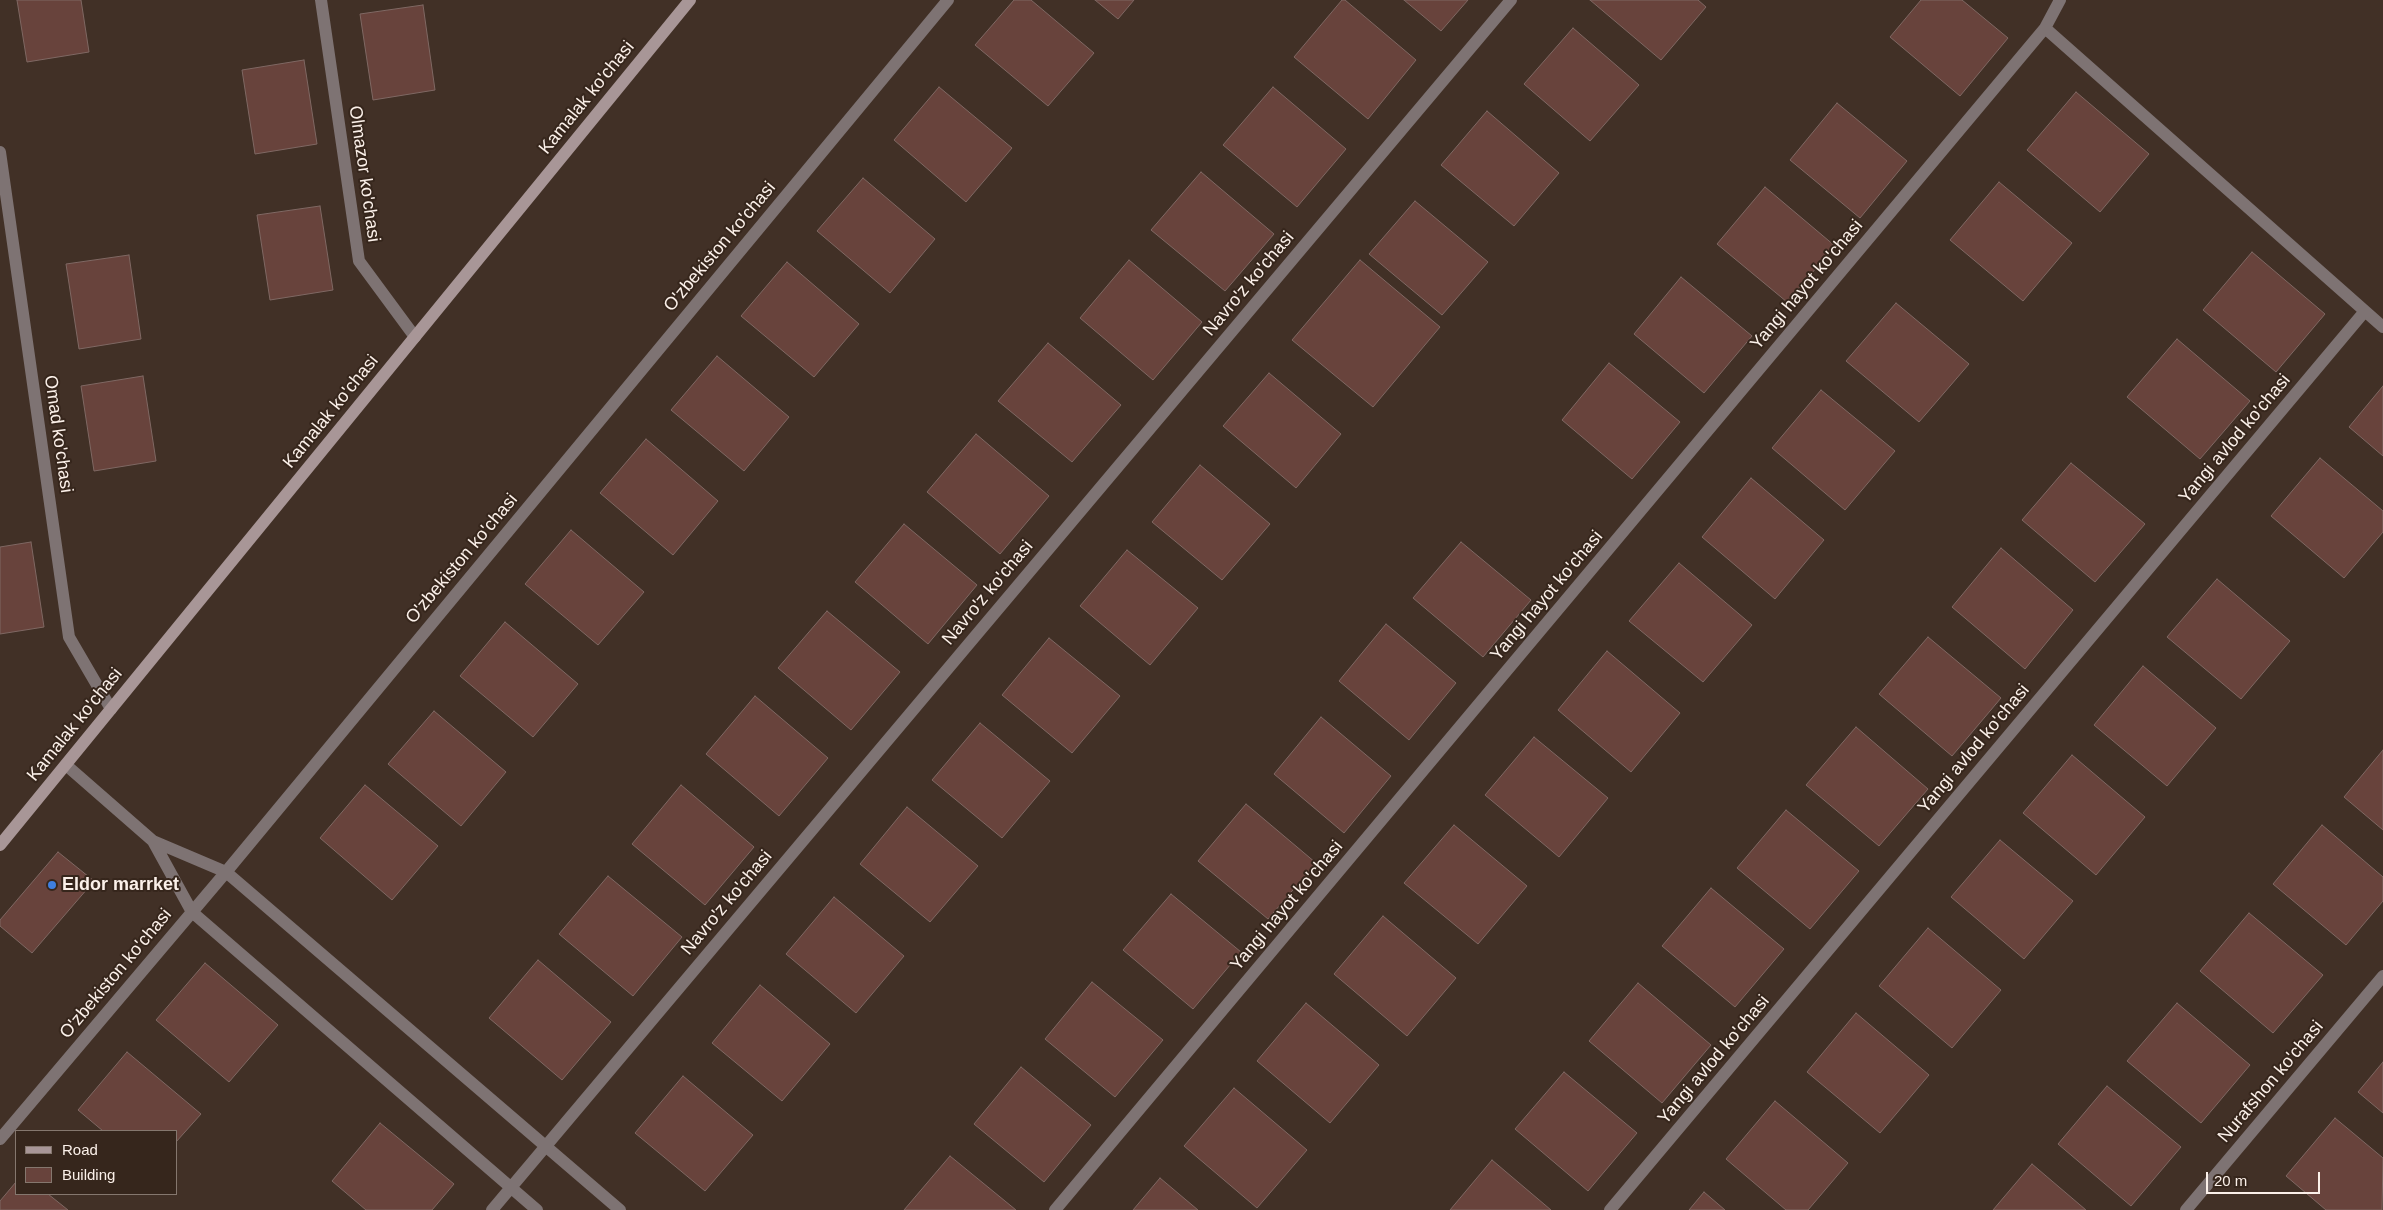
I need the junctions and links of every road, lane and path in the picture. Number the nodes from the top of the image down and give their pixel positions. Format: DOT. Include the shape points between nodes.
graph roads {
  1 [pos="321,0"];
  2 [pos="690,0"];
  3 [pos="948,0"];
  4 [pos="1512,0"];
  5 [pos="2059,0"];
  6 [pos="2045,28"];
  7 [pos="0,152"];
  8 [pos="2365,311"];
  9 [pos="2383,327"];
  10 [pos="415,337"];
  11 [pos="111,709"];
  12 [pos="66,765"];
  13 [pos="153,841"];
  14 [pos="0,846"];
  15 [pos="226,872"];
  16 [pos="192,912"];
  17 [pos="2383,976"];
  18 [pos="0,1139"];
  19 [pos="545,1146"];
  20 [pos="511,1188"];
  21 [pos="492,1210"];
  22 [pos="538,1210"];
  23 [pos="620,1210"];
  24 [pos="1055,1210"];
  25 [pos="1610,1210"];
  26 [pos="2186,1210"];
  1 -- 10 [label="street, Olmazor ko'chasi" via="359,261"];
  2 -- 10 [label="main road, Kamalak ko'chasi"];
  3 -- 15 [label="street, O'zbekiston ko'chasi"];
  4 -- 19 [label="street, Navro'z ko'chasi"];
  5 -- 6 [label="street, Yangi hayot ko'chasi"];
  6 -- 8 [label="street"];
  6 -- 24 [label="street, Yangi hayot ko'chasi"];
  7 -- 11 [label="street, Omad ko'chasi" via="69,637"];
  8 -- 9 [label="street"];
  8 -- 25 [label="street, Yangi avlod ko'chasi"];
  10 -- 11 [label="main road, Kamalak ko'chasi"];
  11 -- 12 [label="main road, Kamalak ko'chasi"];
  12 -- 13 [label="street"];
  12 -- 14 [label="main road, Kamalak ko'chasi"];
  13 -- 15 [label="street"];
  13 -- 16 [label="street"];
  15 -- 16 [label="street, O'zbekiston ko'chasi"];
  15 -- 19 [label="street"];
  16 -- 18 [label="street, O'zbekiston ko'chasi"];
  16 -- 20 [label="street"];
  17 -- 26 [label="street, Nurafshon ko'chasi"];
  19 -- 20 [label="street, Navro'z ko'chasi"];
  19 -- 23 [label="street"];
  20 -- 21 [label="street, Navro'z ko'chasi"];
  20 -- 22 [label="street"];
}
